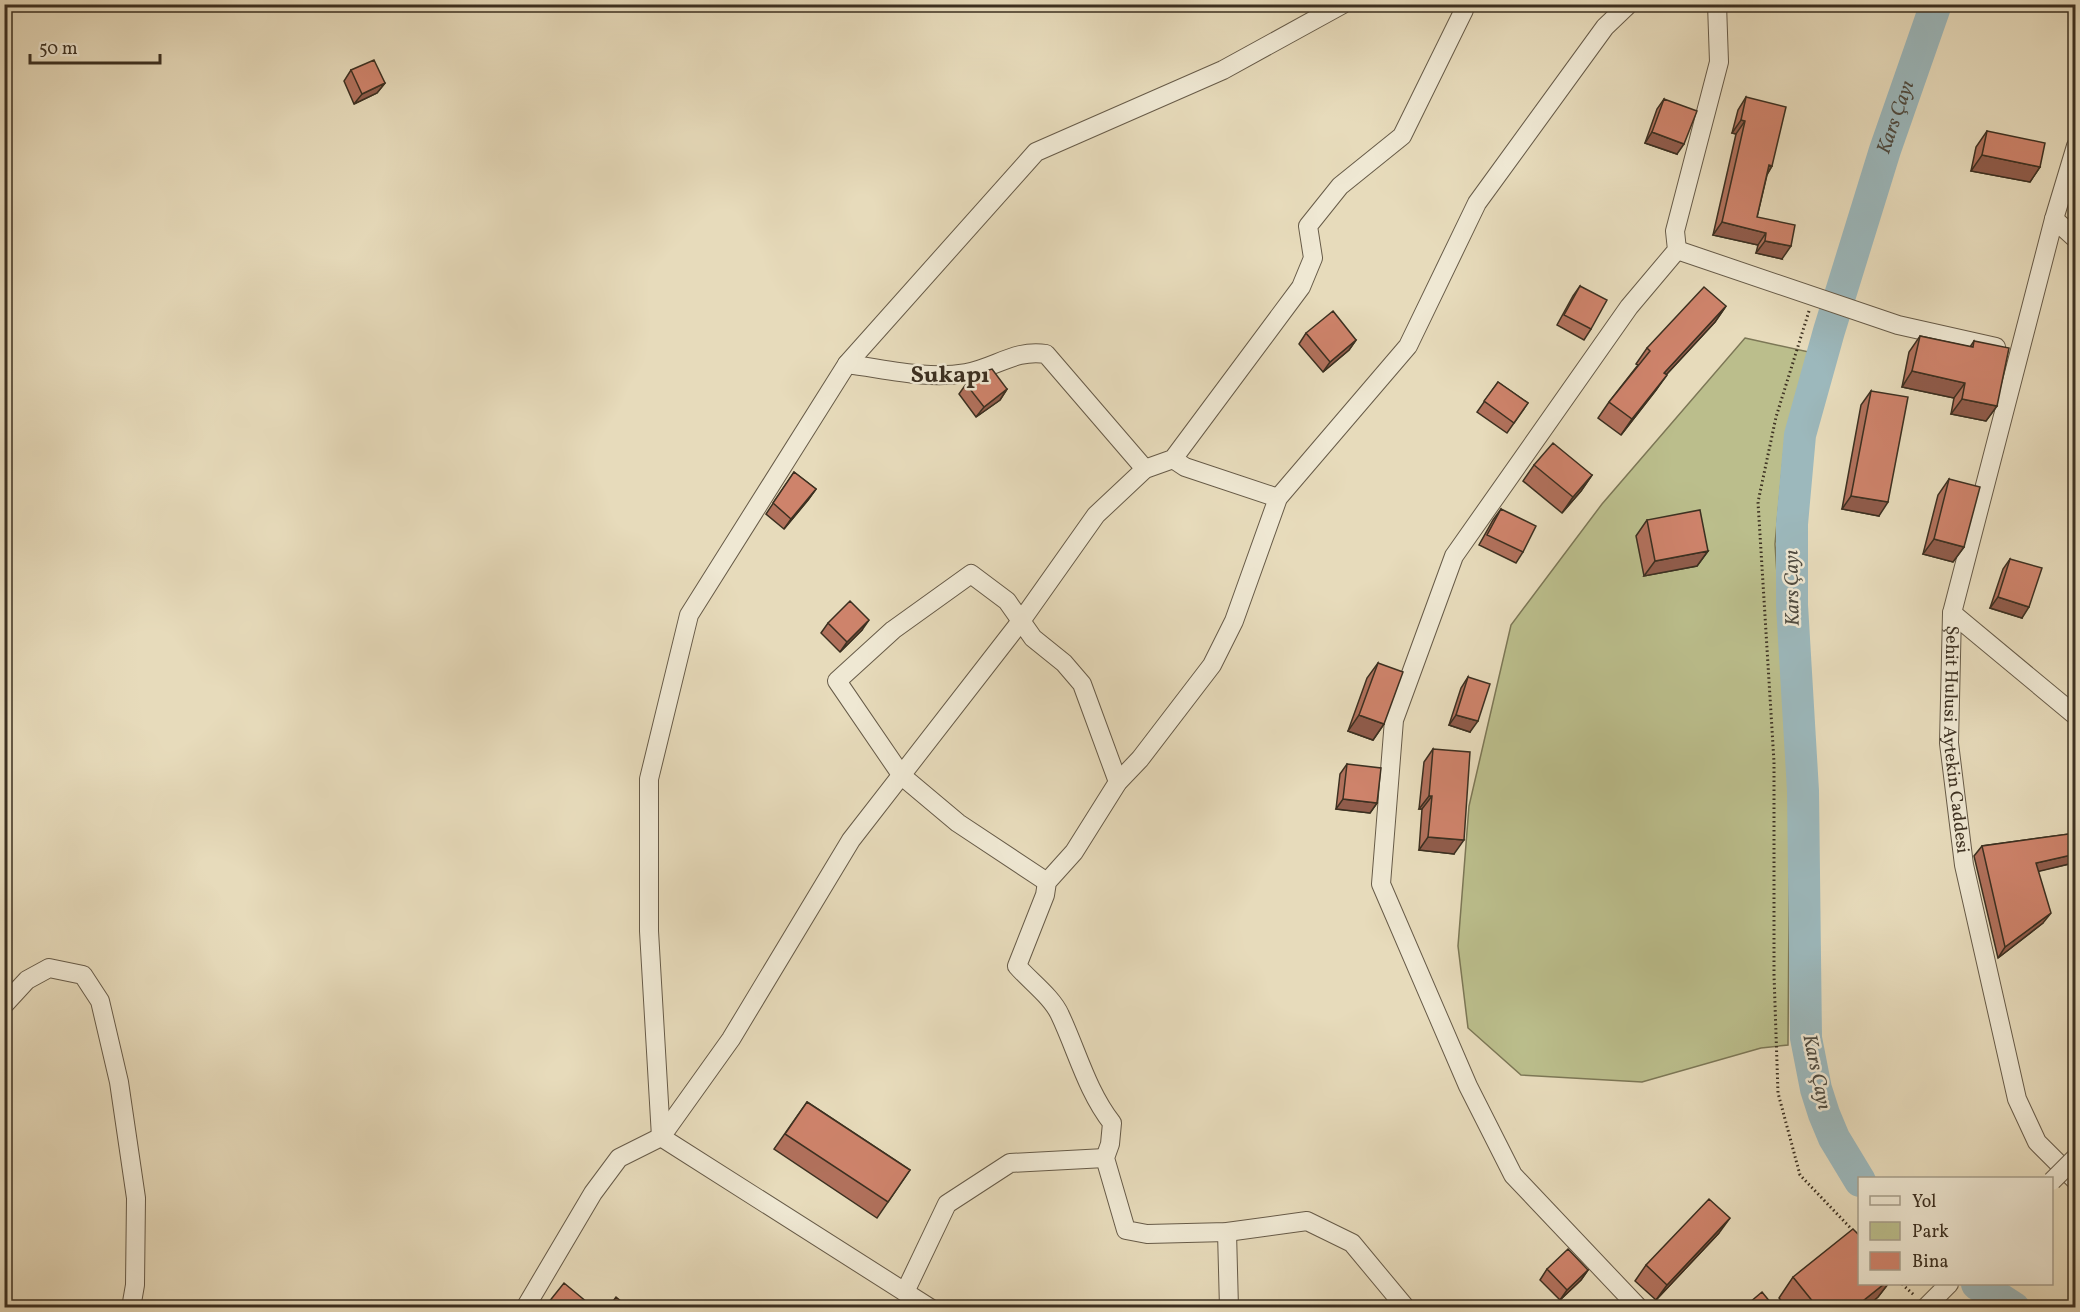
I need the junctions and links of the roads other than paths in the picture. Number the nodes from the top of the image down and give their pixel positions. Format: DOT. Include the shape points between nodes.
graph roads {
  1 [pos="1343,4"];
  2 [pos="1629,4"];
  3 [pos="1717,4"];
  4 [pos="1466,6"];
  5 [pos="2076,146"];
  6 [pos="2054,219"];
  7 [pos="2076,238"];
  8 [pos="1677,250"];
  9 [pos="2019,352"];
  10 [pos="847,364"];
  11 [pos="1173,459"];
  12 [pos="1145,469"];
  13 [pos="1278,498"];
  14 [pos="1952,613"];
  15 [pos="1021,621"];
  16 [pos="2076,716"];
  17 [pos="903,776"];
  18 [pos="1118,782"];
  19 [pos="1047,882"];
  20 [pos="4,1005"];
  21 [pos="661,1137"];
  22 [pos="2076,1157"];
  23 [pos="1104,1158"];
  24 [pos="2053,1180"];
  25 [pos="2076,1181"];
  26 [pos="1227,1232"];
  27 [pos="1948,1285"];
  28 [pos="916,1301"];
  29 [pos="131,1308"];
  30 [pos="525,1308"];
  31 [pos="1229,1308"];
  32 [pos="1406,1308"];
  33 [pos="1639,1308"];
  34 [pos="1925,1308"];
  1 -- 10 [label="street" via="1223,70 1036,152"];
  2 -- 13 [label="street" via="1605,27 1477,203 1407,346"];
  3 -- 8 [label="street" via="1719,62 1675,231"];
  4 -- 11 [label="street" via="1402,136 1340,186 1308,226 1313,258 1301,287"];
  5 -- 6 [label="street, Şehit Hulusi Aytekin Caddesi"];
  6 -- 7 [label="street"];
  6 -- 9 [label="street, Şehit Hulusi Aytekin Caddesi"];
  8 -- 9 [label="street" via="1898,325"];
  8 -- 33 [label="street" via="1629,308 1454,556 1394,720 1381,884 1468,1086 1513,1175"];
  9 -- 14 [label="street, Şehit Hulusi Aytekin Caddesi"];
  10 -- 12 [label="street" via="940,376 969,373 1029,351 1046,354"];
  10 -- 21 [label="street" via="689,615 649,779 649,931"];
  11 -- 12 [label="street"];
  11 -- 13 [label="street" via="1185,467"];
  12 -- 15 [label="street" via="1096,515"];
  13 -- 18 [label="street" via="1234,621 1212,665"];
  14 -- 16 [label="street"];
  14 -- 25 [label="street, Şehit Hulusi Aytekin Caddesi" via="1949,743 1964,865 2017,1100 2037,1142"];
  15 -- 17 [label="street"];
  15 -- 17 [label="street" via="1007,601 971,574 893,630 837,681"];
  15 -- 18 [label="street" via="1033,638 1082,684"];
  17 -- 19 [label="street" via="958,823"];
  17 -- 21 [label="street" via="851,840 731,1039"];
  18 -- 19 [label="street" via="1074,852"];
  19 -- 23 [label="street" via="1017,966 1059,1012 1078,1060 1112,1123"];
  20 -- 29 [label="street" via="27,980 49,968 83,975 100,1001 119,1083 136,1198"];
  21 -- 28 [label="street"];
  21 -- 30 [label="street" via="619,1158 592,1192"];
  22 -- 24 [label="street, bridge"];
  23 -- 26 [label="street" via="1126,1230 1147,1234"];
  23 -- 28 [label="street" via="1010,1163 947,1204"];
  26 -- 31 [label="street"];
  26 -- 32 [label="street" via="1308,1221 1352,1243"];
  27 -- 34 [label="street"];
}
